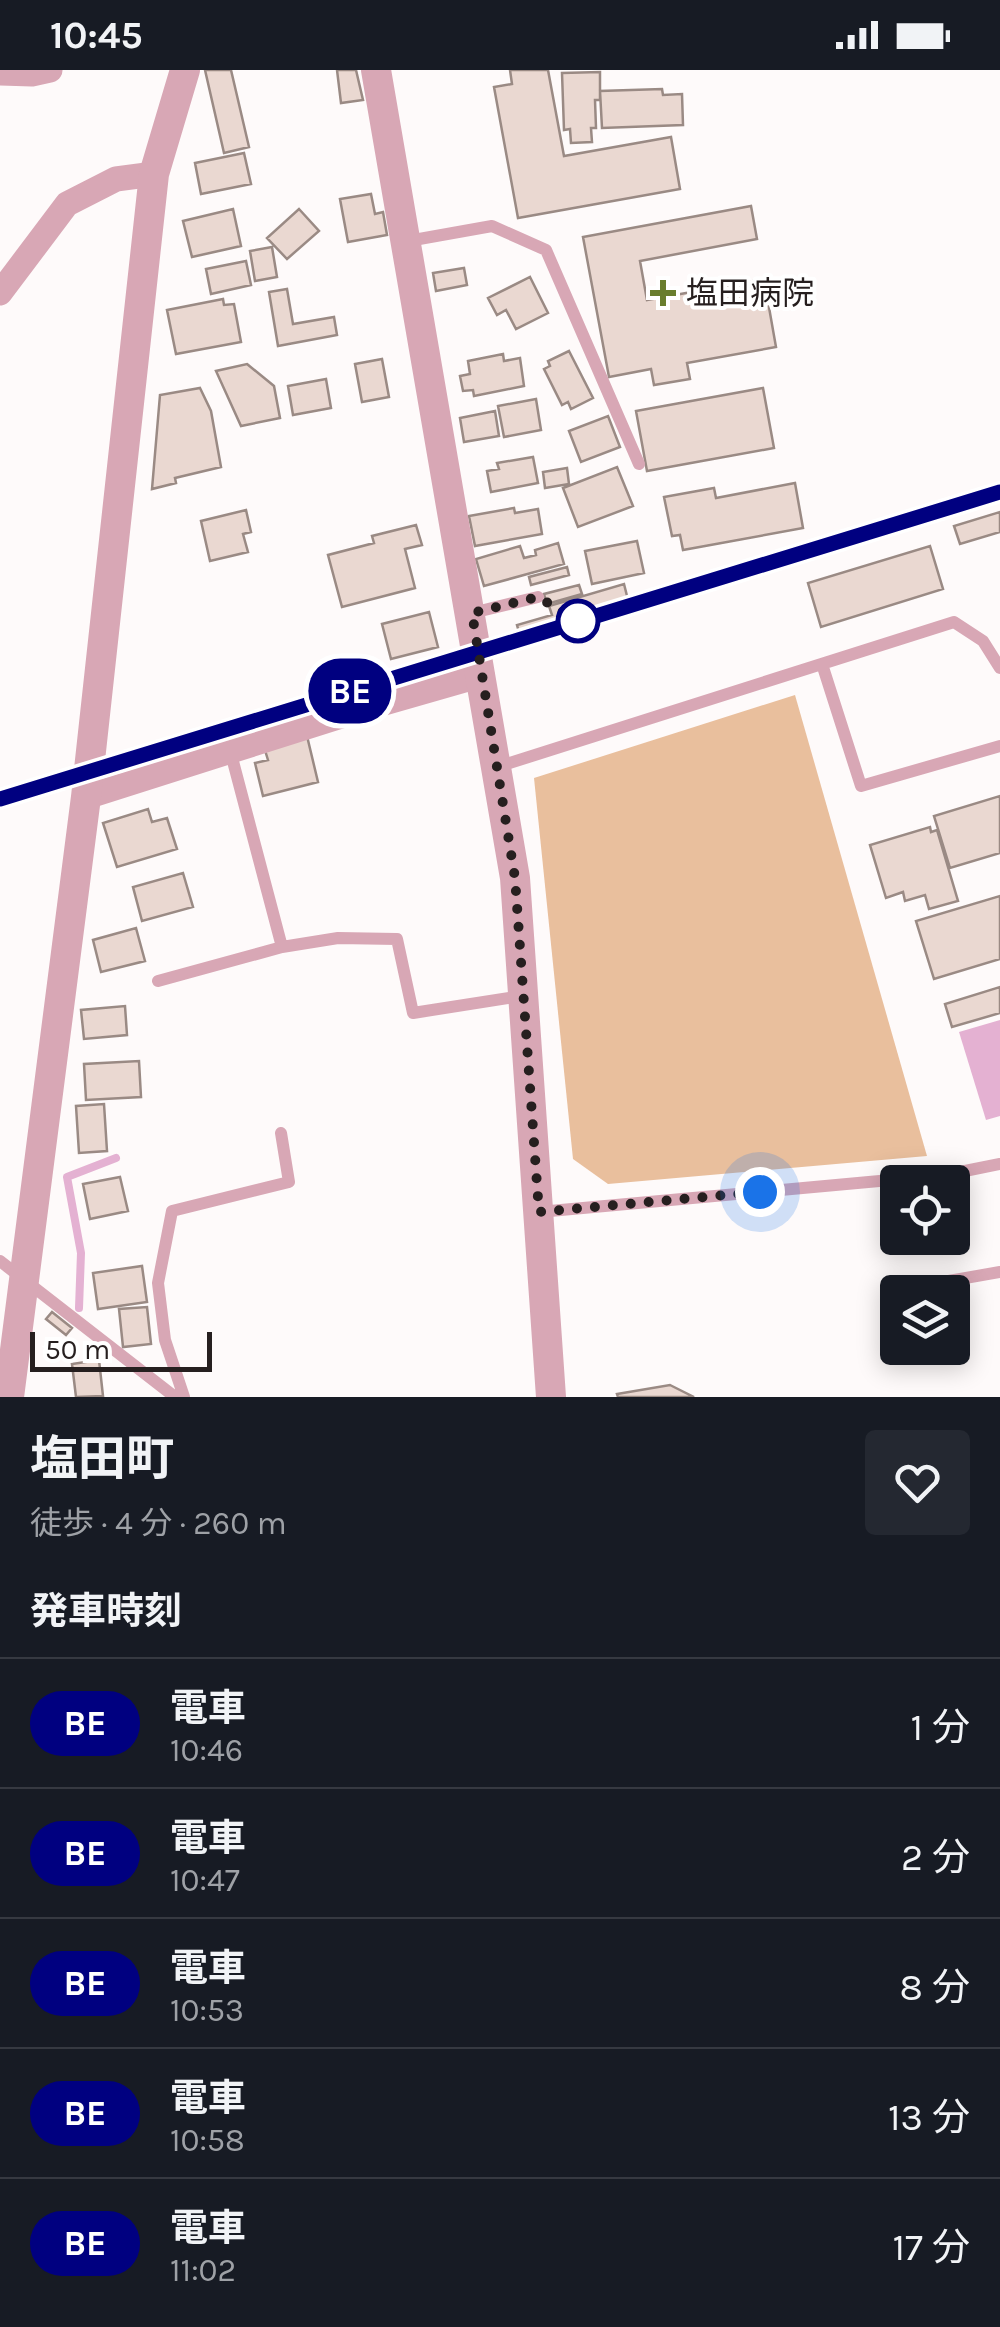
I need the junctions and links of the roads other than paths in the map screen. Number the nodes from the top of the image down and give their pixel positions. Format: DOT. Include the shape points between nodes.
graph roads {
  1 [pos="50,70"];
  2 [pos="185,70"];
  3 [pos="376,70"];
  4 [pos="0,73"];
  5 [pos="154,174"];
  6 [pos="407,241"];
  7 [pos="0,293"];
  8 [pos="638,464"];
  9 [pos="538,597"];
  10 [pos="472,613"];
  11 [pos="822,664"];
  12 [pos="1000,668"];
  13 [pos="482,675"];
  14 [pos="1000,746"];
  15 [pos="230,750"];
  16 [pos="497,766"];
  17 [pos="86,797"];
  18 [pos="282,947"];
  19 [pos="158,981"];
  20 [pos="524,995"];
  21 [pos="281,1133"];
  22 [pos="1000,1164"];
  23 [pos="539,1212"];
  24 [pos="12,1271"];
  25 [pos="1000,1272"];
  26 [pos="970,1277"];
  27 [pos="9,1397"];
  28 [pos="175,1397"];
  29 [pos="184,1397"];
  30 [pos="551,1397"];
  1 -- 4 [label="street"];
  2 -- 5 [label="street"];
  3 -- 6 [label="street"];
  5 -- 7 [label="street" via="116,179 67,204"];
  5 -- 17 [label="street"];
  6 -- 8 [label="lane" via="492,226 546,250"];
  6 -- 10 [label="street"];
  9 -- 10 [label="lane"];
  10 -- 13 [label="street"];
  11 -- 12 [label="lane" via="954,622 983,641"];
  11 -- 14 [label="lane" via="861,786"];
  11 -- 16 [label="lane"];
  13 -- 15 [label="street"];
  13 -- 16 [label="street"];
  15 -- 17 [label="street"];
  15 -- 18 [label="lane"];
  16 -- 20 [label="street"];
  17 -- 24 [label="street"];
  18 -- 19 [label="lane"];
  18 -- 20 [label="lane" via="338,938 397,939 413,1013"];
  20 -- 23 [label="street"];
  21 -- 29 [label="lane" via="289,1182 172,1210 158,1283 165,1340"];
  22 -- 23 [label="lane"];
  23 -- 30 [label="street"];
  24 -- 27 [label="street"];
  24 -- 28 [label="lane"];
  25 -- 26 [label="lane"];
}
